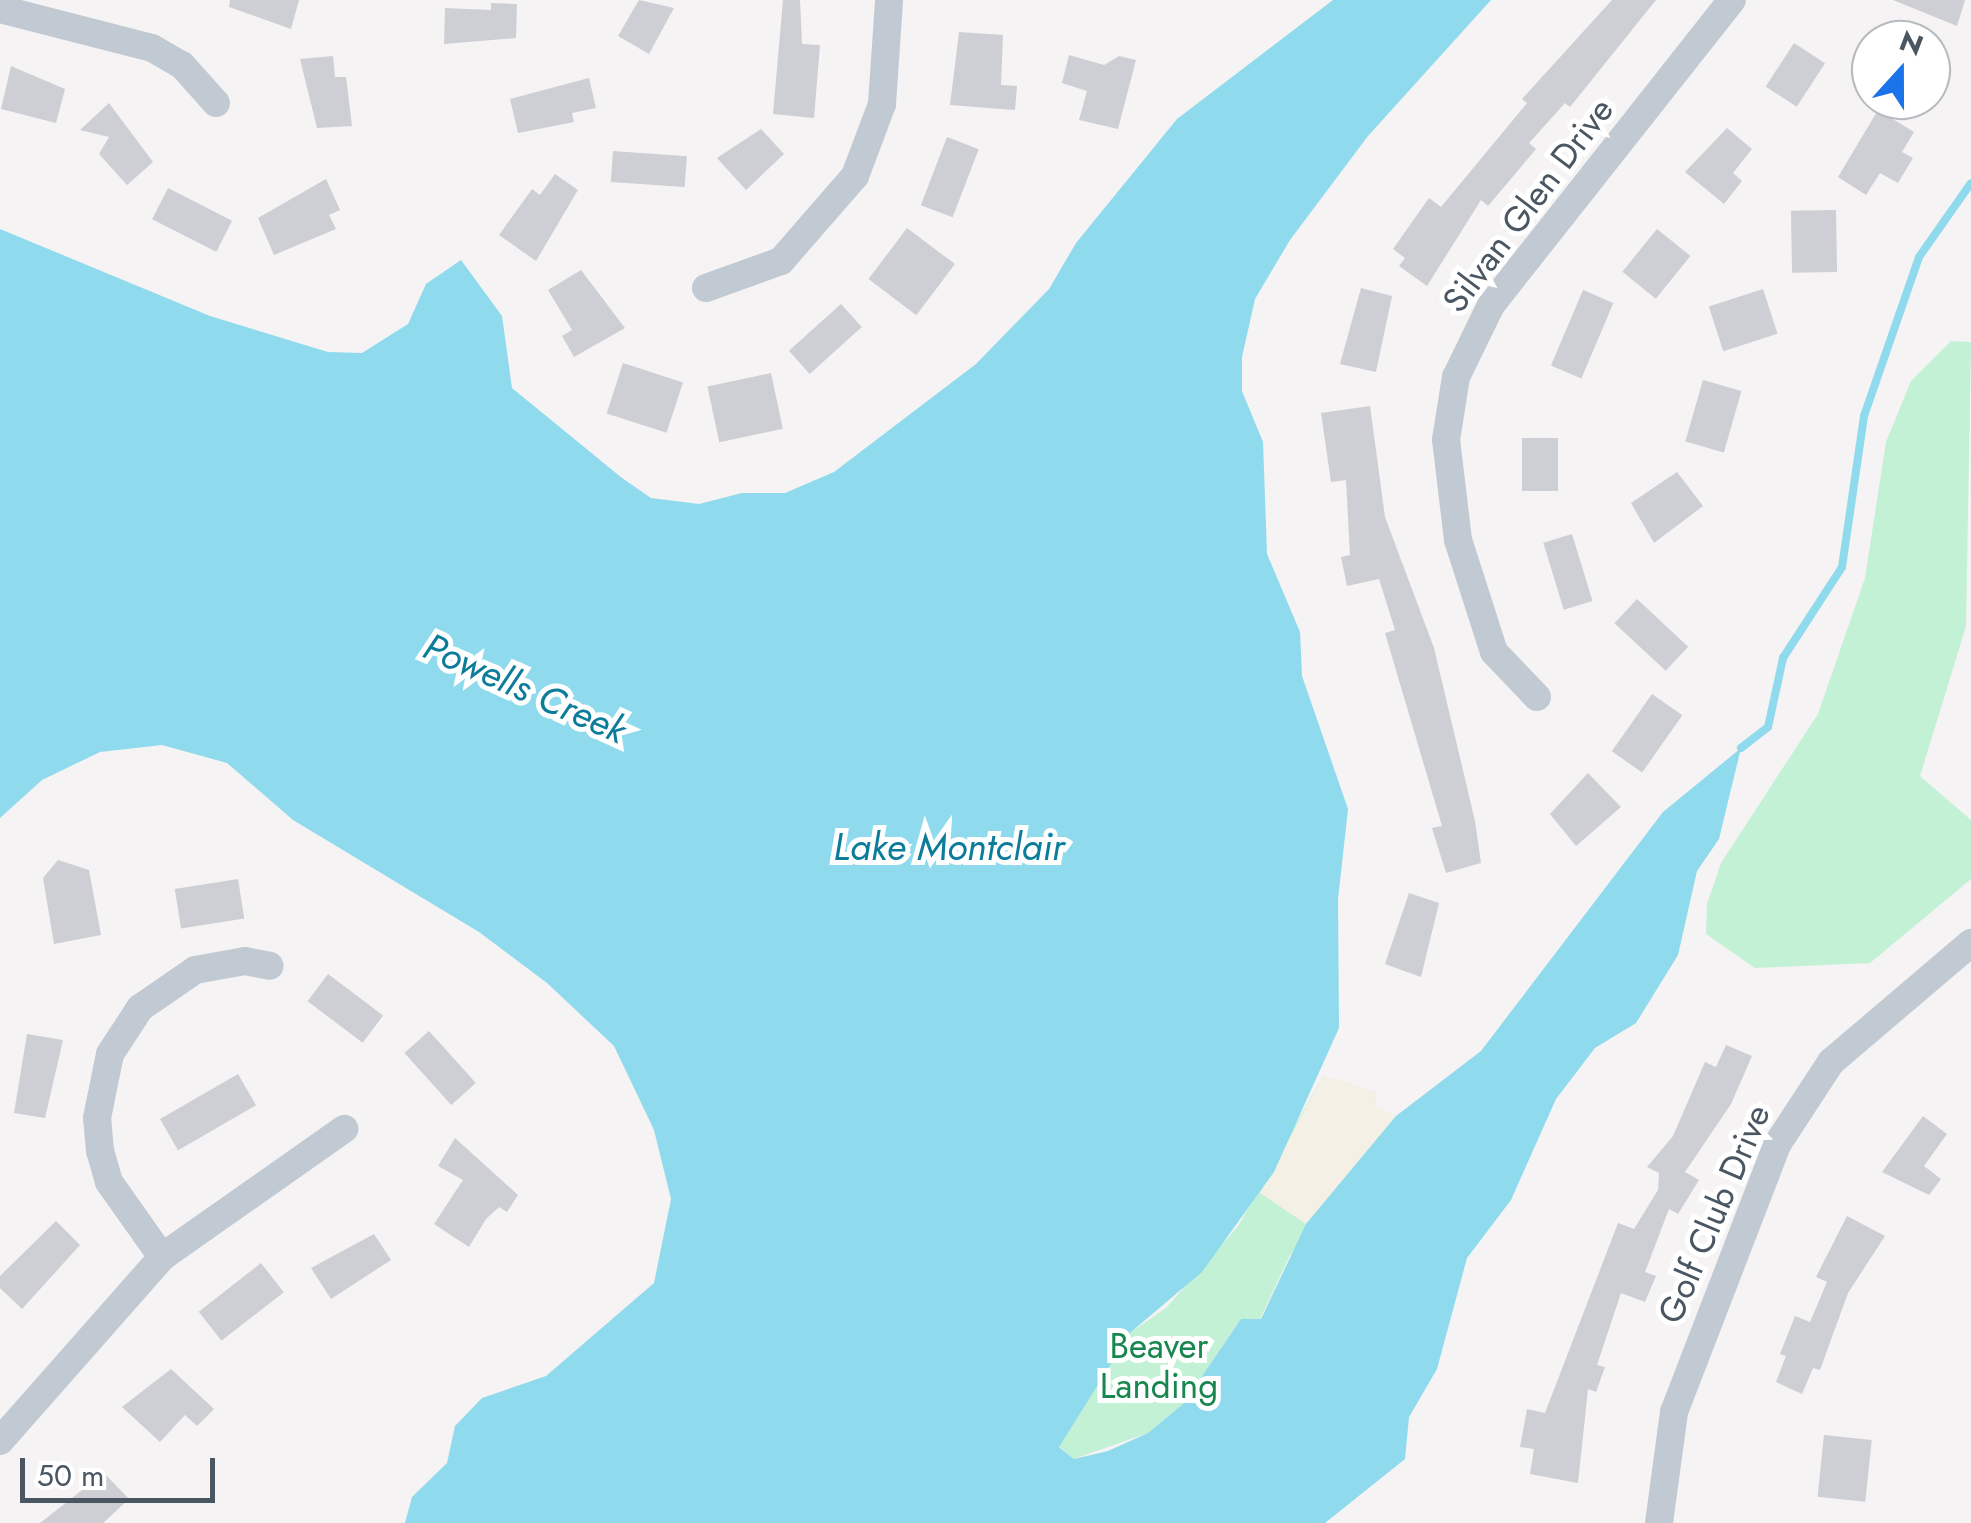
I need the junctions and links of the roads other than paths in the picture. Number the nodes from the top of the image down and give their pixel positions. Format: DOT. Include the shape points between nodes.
graph roads {
  1 [pos="889,0"];
  2 [pos="1732,0"];
  3 [pos="0,9"];
  4 [pos="216,103"];
  5 [pos="706,288"];
  6 [pos="1536,697"];
  7 [pos="1971,943"];
  8 [pos="270,966"];
  9 [pos="344,1130"];
  10 [pos="162,1258"];
  11 [pos="0,1441"];
  12 [pos="1659,1523"];
  1 -- 5 [label="street" via="882,104 847,188 782,262"];
  2 -- 6 [label="street, Silvan Glen Drive" via="1491,305 1456,377 1446,440 1458,540 1494,652"];
  3 -- 4 [label="street" via="152,48 182,65"];
  7 -- 12 [label="street, Golf Club Drive" via="1842,1050 1778,1143 1674,1412"];
  8 -- 10 [label="street" via="245,961 195,970 140,1008 110,1054 97,1118 100,1151 109,1182"];
  9 -- 10 [label="street"];
  10 -- 11 [label="street"];
}
